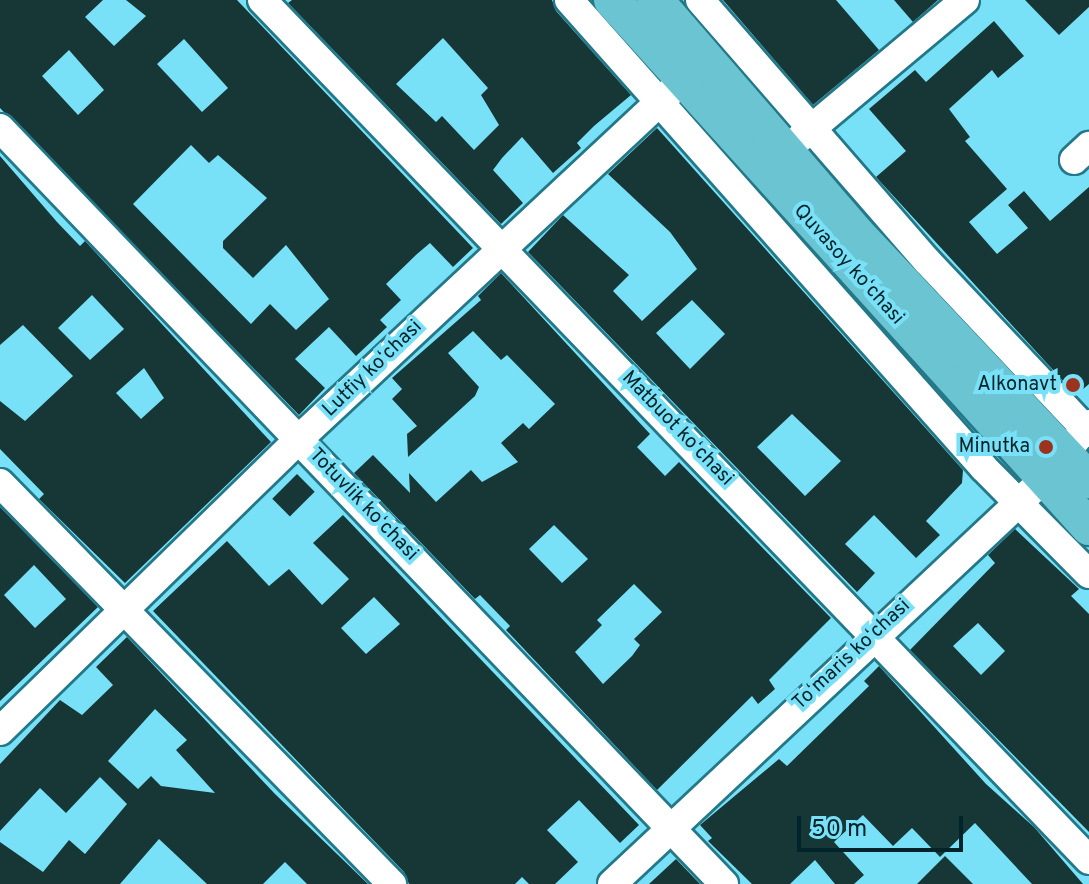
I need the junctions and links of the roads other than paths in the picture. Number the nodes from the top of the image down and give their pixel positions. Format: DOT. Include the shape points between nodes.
graph roads {
  1 [pos="262,0"];
  2 [pos="569,0"];
  3 [pos="612,0"];
  4 [pos="655,0"];
  5 [pos="700,0"];
  6 [pos="965,0"];
  7 [pos="670,91"];
  8 [pos="0,128"];
  9 [pos="813,128"];
  10 [pos="792,161"];
  11 [pos="503,246"];
  12 [pos="300,438"];
  13 [pos="1065,453"];
  14 [pos="1089,480"];
  15 [pos="0,483"];
  16 [pos="1089,527"];
  17 [pos="1089,574"];
  18 [pos="127,612"];
  19 [pos="873,635"];
  20 [pos="0,731"];
  21 [pos="671,828"];
  22 [pos="1089,860"];
  23 [pos="392,884"];
  24 [pos="612,884"];
  25 [pos="724,884"];
  1 -- 11 [label="street, Matbuot koʻchasi"];
  2 -- 7 [label="street"];
  3 -- 7 [label="main road, Quvasoy koʻchasi"];
  4 -- 10 [label="main road, Quvasoy koʻchasi"];
  5 -- 9 [label="street"];
  6 -- 9 [label="street"];
  7 -- 11 [label="street, Lutfiy koʻchasi"];
  7 -- 13 [label="main road, Quvasoy koʻchasi"];
  8 -- 12 [label="street, Totuvlik koʻchasi"];
  9 -- 10 [label="street"];
  9 -- 13 [label="street" via="927,261"];
  10 -- 13 [label="main road, Quvasoy koʻchasi"];
  11 -- 12 [label="street, Lutfiy koʻchasi"];
  11 -- 19 [label="street, Matbuot koʻchasi"];
  12 -- 18 [label="street, Lutfiy koʻchasi"];
  12 -- 21 [label="street, Totuvlik koʻchasi"];
  13 -- 14 [label="main road, Quvasoy koʻchasi"];
  13 -- 16 [label="main road, Quvasoy koʻchasi"];
  13 -- 17 [label="street"];
  13 -- 19 [label="street, Toʻmaris koʻchasi"];
  15 -- 18 [label="street"];
  18 -- 20 [label="street, Lutfiy koʻchasi"];
  18 -- 23 [label="street"];
  19 -- 21 [label="street, Toʻmaris koʻchasi"];
  19 -- 22 [label="street, Matbuot koʻchasi"];
  21 -- 24 [label="street, Toʻmaris koʻchasi"];
  21 -- 25 [label="street, Totuvlik koʻchasi"];
}
